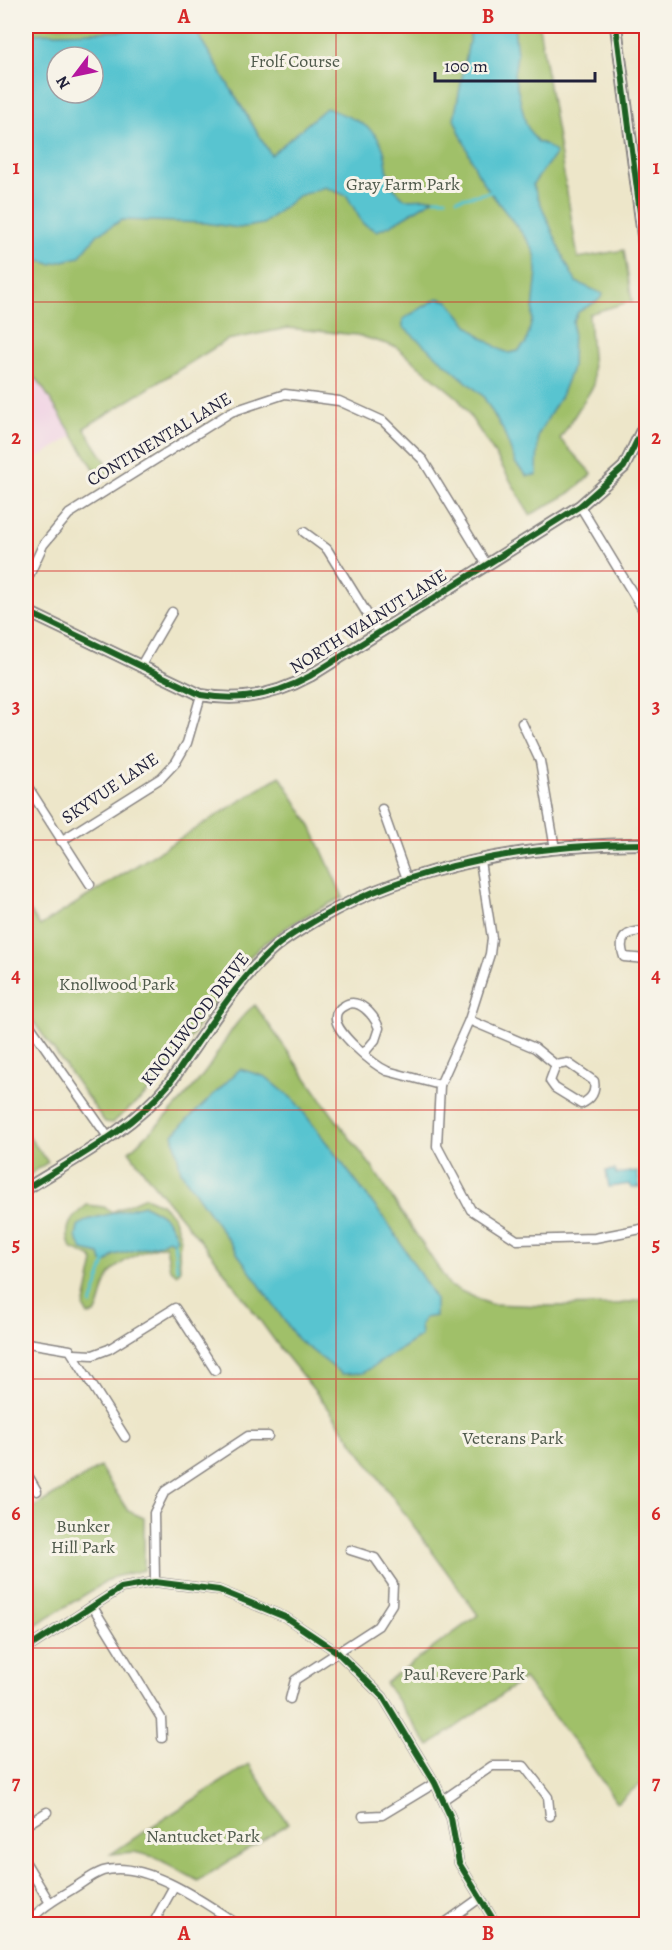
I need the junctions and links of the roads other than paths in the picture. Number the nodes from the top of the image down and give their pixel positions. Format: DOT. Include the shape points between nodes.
graph roads {
  1 [pos="616,26"];
  2 [pos="646,260"];
  3 [pos="646,422"];
  4 [pos="580,506"];
  5 [pos="304,532"];
  6 [pos="487,565"];
  7 [pos="26,582"];
  8 [pos="26,611"];
  9 [pos="172,612"];
  10 [pos="646,615"];
  11 [pos="379,633"];
  12 [pos="140,667"];
  13 [pos="201,695"];
  14 [pos="522,723"];
  15 [pos="26,784"];
  16 [pos="382,809"];
  17 [pos="61,841"];
  18 [pos="646,844"];
  19 [pos="555,849"];
  20 [pos="480,861"];
  21 [pos="407,879"];
  22 [pos="90,884"];
  23 [pos="646,931"];
  24 [pos="646,959"];
  25 [pos="26,1020"];
  26 [pos="470,1020"];
  27 [pos="364,1053"];
  28 [pos="556,1065"];
  29 [pos="440,1085"];
  30 [pos="108,1137"];
  31 [pos="26,1189"];
  32 [pos="646,1228"];
  33 [pos="26,1341"];
  34 [pos="74,1354"];
  35 [pos="215,1370"];
  36 [pos="268,1436"];
  37 [pos="125,1437"];
  38 [pos="26,1472"];
  39 [pos="37,1491"];
  40 [pos="350,1550"];
  41 [pos="155,1582"];
  42 [pos="93,1607"];
  43 [pos="26,1649"];
  44 [pos="336,1653"];
  45 [pos="290,1699"];
  46 [pos="162,1738"];
  47 [pos="435,1783"];
  48 [pos="443,1800"];
  49 [pos="48,1812"];
  50 [pos="363,1816"];
  51 [pos="550,1816"];
  52 [pos="26,1825"];
  53 [pos="26,1863"];
  54 [pos="174,1886"];
  55 [pos="480,1898"];
  56 [pos="50,1903"];
  57 [pos="445,1923"];
  58 [pos="28,1924"];
  59 [pos="153,1924"];
  60 [pos="237,1924"];
  61 [pos="496,1924"];
  1 -- 2 [label="street"];
  3 -- 4 [label="street, NORTH WALNUT LANE" via="624,467"];
  4 -- 6 [label="street, NORTH WALNUT LANE"];
  4 -- 10 [label="street"];
  5 -- 11 [label="street" via="327,549"];
  6 -- 7 [label="street, CONTINENTAL LANE" via="423,460 383,421 339,401 285,394 231,412 69,514 43,545"];
  6 -- 11 [label="street, NORTH WALNUT LANE"];
  8 -- 12 [label="street, NORTH WALNUT LANE"];
  9 -- 12 [label="street"];
  11 -- 13 [label="street, NORTH WALNUT LANE" via="310,676 276,692 235,698"];
  12 -- 13 [label="street, NORTH WALNUT LANE"];
  13 -- 17 [label="street, SKYVUE LANE" via="187,743 161,778"];
  14 -- 19 [label="street" via="540,761"];
  15 -- 17 [label="street"];
  16 -- 21 [label="street"];
  17 -- 22 [label="street"];
  18 -- 19 [label="street, KNOLLWOOD DRIVE"];
  19 -- 20 [label="street, KNOLLWOOD DRIVE"];
  20 -- 21 [label="street, KNOLLWOOD DRIVE"];
  20 -- 26 [label="street" via="492,938"];
  21 -- 30 [label="street, KNOLLWOOD DRIVE" via="330,913 273,948 238,984 168,1086"];
  23 -- 24 [label="street" via="627,935 621,948 624,957"];
  25 -- 30 [label="street"];
  26 -- 28 [label="street" via="535,1048"];
  26 -- 29 [label="street"];
  27 -- 27 [label="street" via="379,1028 363,1006 348,1003 336,1014 336,1022"];
  27 -- 29 [label="street" via="387,1071"];
  28 -- 28 [label="street" via="550,1081 555,1088 581,1104 589,1101 594,1094 594,1081 568,1063"];
  29 -- 32 [label="street" via="436,1146 471,1210 517,1240 595,1238"];
  30 -- 31 [label="street, KNOLLWOOD DRIVE"];
  33 -- 34 [label="street"];
  34 -- 35 [label="street" via="93,1355 109,1349 176,1308"];
  34 -- 37 [label="street"];
  36 -- 41 [label="street" via="248,1436 165,1491 154,1513"];
  38 -- 39 [label="street"];
  40 -- 44 [label="street" via="375,1558 393,1584 392,1604 378,1626"];
  41 -- 42 [label="street" via="122,1588"];
  41 -- 44 [label="street" via="219,1590 285,1617"];
  42 -- 43 [label="street"];
  42 -- 46 [label="street" via="161,1718"];
  44 -- 45 [label="street" via="295,1680"];
  44 -- 47 [label="street" via="383,1698"];
  47 -- 48 [label="street"];
  47 -- 50 [label="street" via="382,1815"];
  48 -- 51 [label="street" via="492,1766 524,1767 548,1797"];
  48 -- 55 [label="street" via="452,1818 459,1863"];
  49 -- 52 [label="street"];
  53 -- 56 [label="street"];
  54 -- 56 [label="street" via="133,1869 103,1871"];
  54 -- 59 [label="street"];
  54 -- 60 [label="street"];
  55 -- 57 [label="street"];
  55 -- 61 [label="street"];
  56 -- 58 [label="street"];
}
